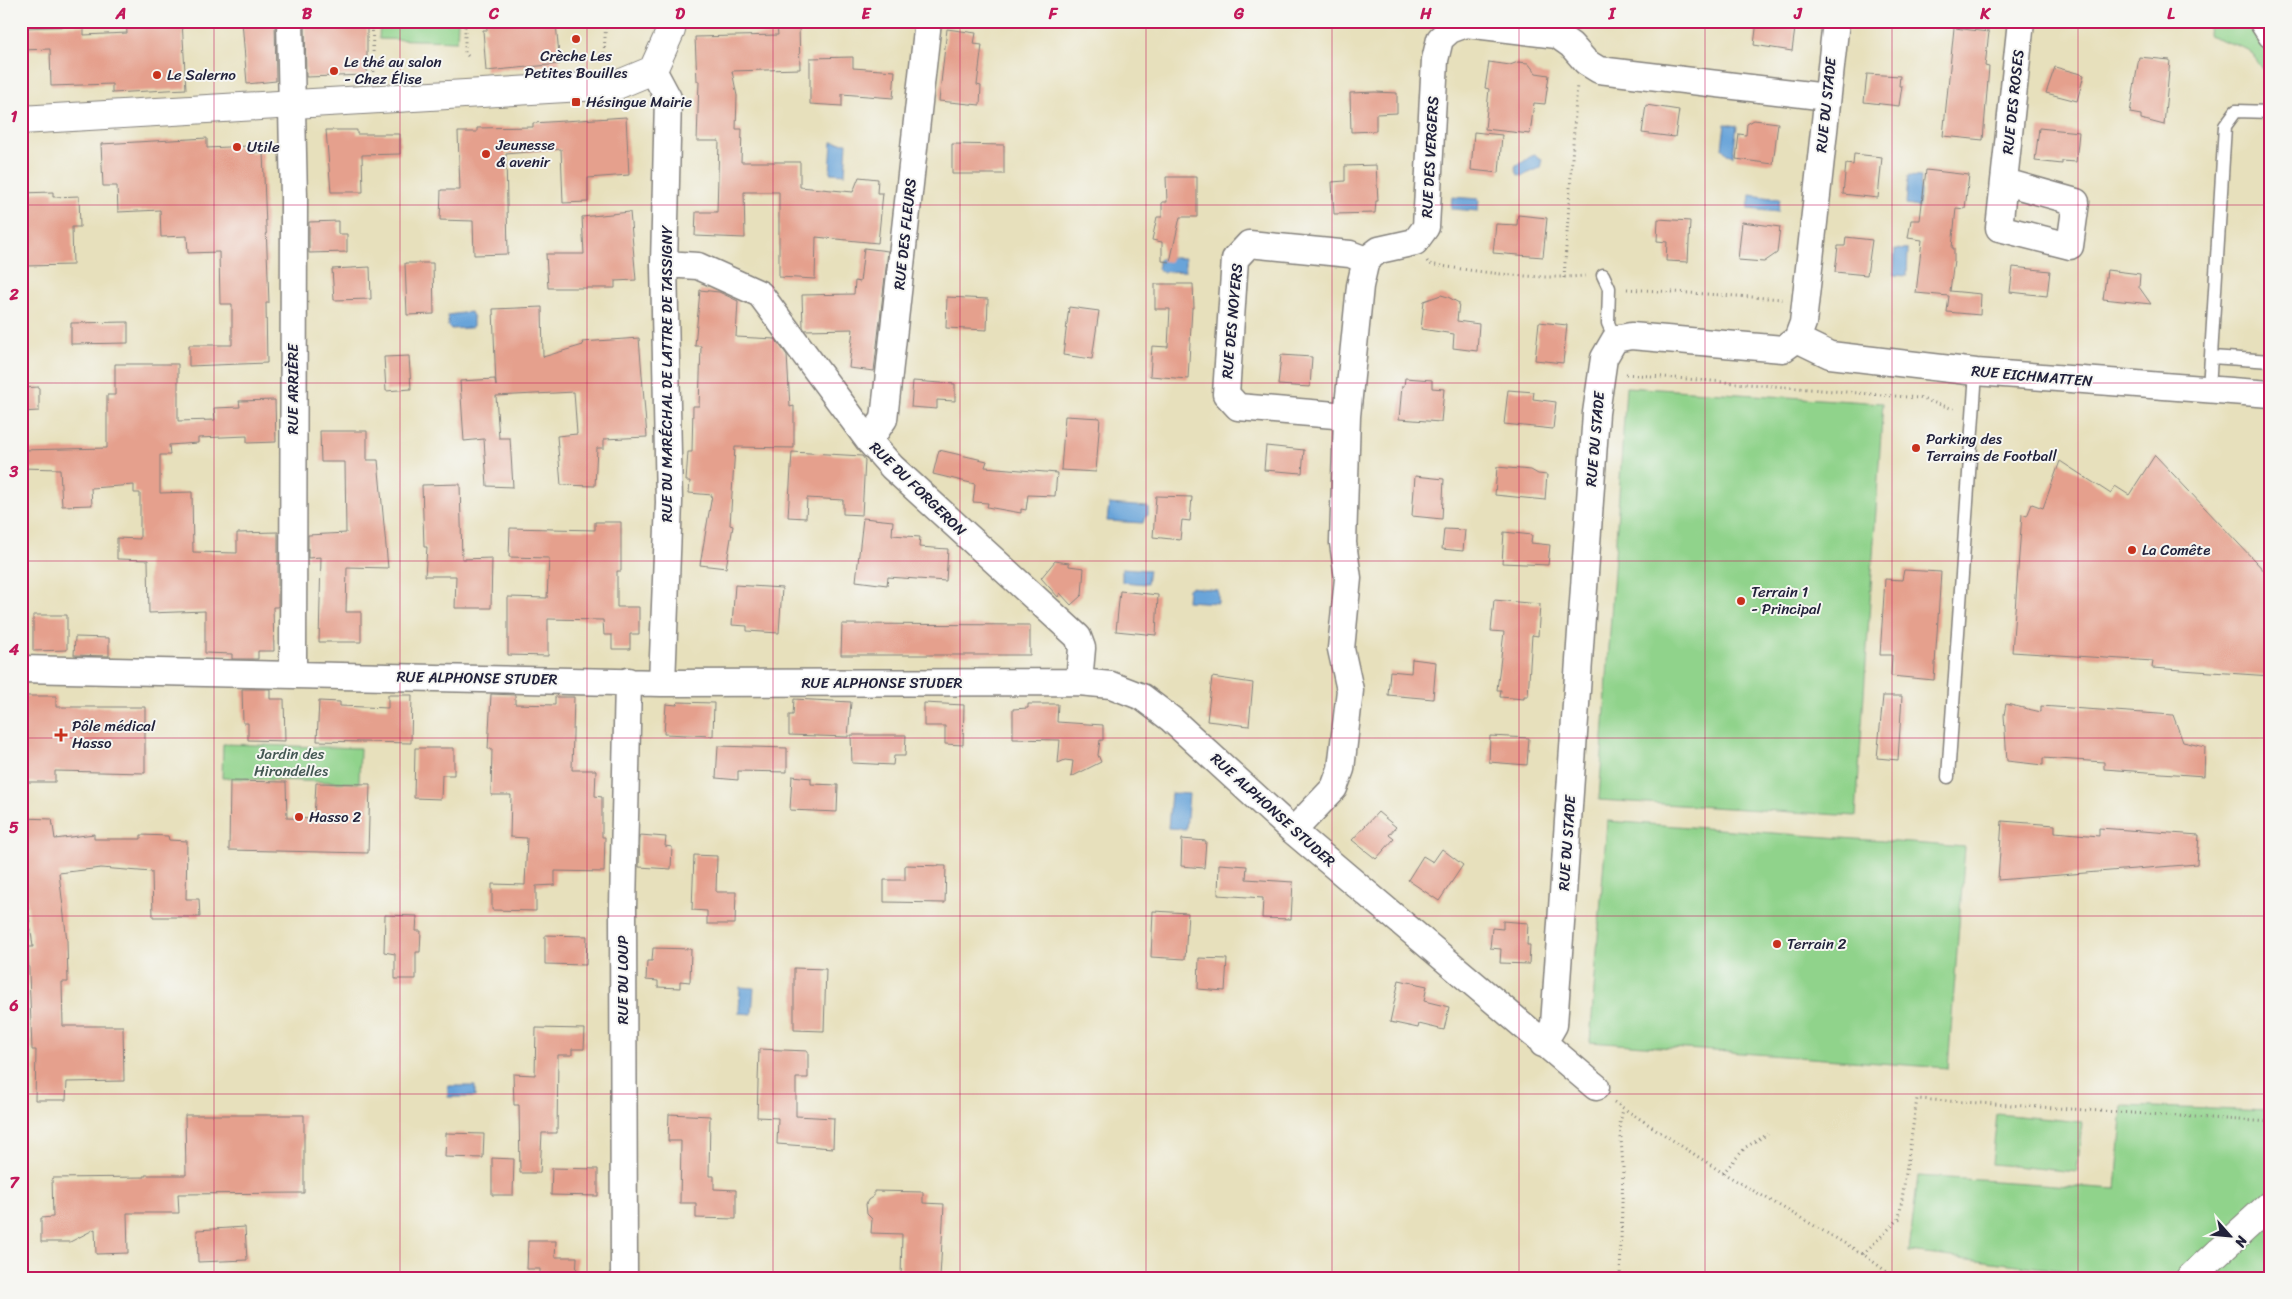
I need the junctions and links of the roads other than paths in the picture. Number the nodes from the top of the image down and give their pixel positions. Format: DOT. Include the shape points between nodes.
graph roads {
  1 [pos="290,21"];
  2 [pos="672,21"];
  3 [pos="928,21"];
  4 [pos="1836,21"];
  5 [pos="2021,21"];
  6 [pos="2262,21"];
  7 [pos="2271,35"];
  8 [pos="652,70"];
  9 [pos="1827,97"];
  10 [pos="293,103"];
  11 [pos="2271,112"];
  12 [pos="21,120"];
  13 [pos="2005,182"];
  14 [pos="1366,260"];
  15 [pos="664,264"];
  16 [pos="1603,275"];
  17 [pos="1615,340"];
  18 [pos="1797,340"];
  19 [pos="2211,357"];
  20 [pos="2271,361"];
  21 [pos="1976,372"];
  22 [pos="2209,389"];
  23 [pos="2271,394"];
  24 [pos="1346,416"];
  25 [pos="869,441"];
  26 [pos="21,670"];
  27 [pos="293,675"];
  28 [pos="628,681"];
  29 [pos="1079,682"];
  30 [pos="662,683"];
  31 [pos="1948,777"];
  32 [pos="1293,831"];
  33 [pos="1543,1044"];
  34 [pos="1596,1087"];
  35 [pos="2271,1204"];
  36 [pos="624,1278"];
  37 [pos="2190,1278"];
  1 -- 10 [label="street, RUE ARRIÈRE"];
  2 -- 8 [label="main road"];
  3 -- 25 [label="street, RUE DES FLEURS" via="884,419"];
  4 -- 9 [label="street, RUE DU STADE"];
  5 -- 13 [label="street, RUE DES ROSES"];
  6 -- 7 [label="street"];
  8 -- 10 [label="main road" via="616,85"];
  8 -- 15 [label="street, RUE DU MARÉCHAL DE LATTRE DE TASSIGNY" via="668,98"];
  9 -- 14 [label="street, RUE DES VERGERS" via="1599,70 1557,35 1466,24 1450,30 1440,39 1435,60 1426,227 1415,242 1379,250"];
  9 -- 18 [label="street, RUE DU STADE" via="1806,300"];
  10 -- 12 [label="main road"];
  10 -- 27 [label="street, RUE ARRIÈRE"];
  11 -- 19 [label="lane" via="2236,111 2225,126"];
  14 -- 24 [label="street" via="1360,286"];
  14 -- 24 [label="street, RUE DES NOYERS" via="1350,254 1249,244 1235,259 1226,394 1238,407"];
  15 -- 25 [label="street, RUE DU FORGERON" via="698,266 760,294"];
  15 -- 30 [label="street, RUE DU MARÉCHAL DE LATTRE DE TASSIGNY" via="669,502"];
  16 -- 17 [label="lane" via="1609,288 1608,323"];
  17 -- 18 [label="street" via="1631,336 1783,349"];
  17 -- 33 [label="street, RUE DU STADE" via="1604,358 1596,413 1554,1025"];
  18 -- 21 [label="street, RUE EICHMATTEN" via="1830,355"];
  19 -- 20 [label="lane"];
  19 -- 22 [label="lane"];
  21 -- 22 [label="street, RUE EICHMATTEN"];
  21 -- 31 [label="lane"];
  22 -- 23 [label="street, RUE EICHMATTEN"];
  24 -- 32 [label="street" via="1342,543 1348,578 1341,649 1350,690 1341,769 1334,788"];
  25 -- 29 [label="street, RUE DU FORGERON" via="892,467 1078,637 1082,648"];
  26 -- 27 [label="street, RUE ALPHONSE STUDER"];
  27 -- 28 [label="street, RUE ALPHONSE STUDER"];
  28 -- 30 [label="street, RUE ALPHONSE STUDER"];
  28 -- 36 [label="street, RUE DU LOUP" via="623,917"];
  29 -- 30 [label="street, RUE ALPHONSE STUDER"];
  29 -- 32 [label="street, RUE ALPHONSE STUDER" via="1112,685 1142,697 1172,719"];
  32 -- 33 [label="street, RUE ALPHONSE STUDER"];
  33 -- 34 [label="street, RUE ALPHONSE STUDER"];
  35 -- 37 [label="main road"];
}
